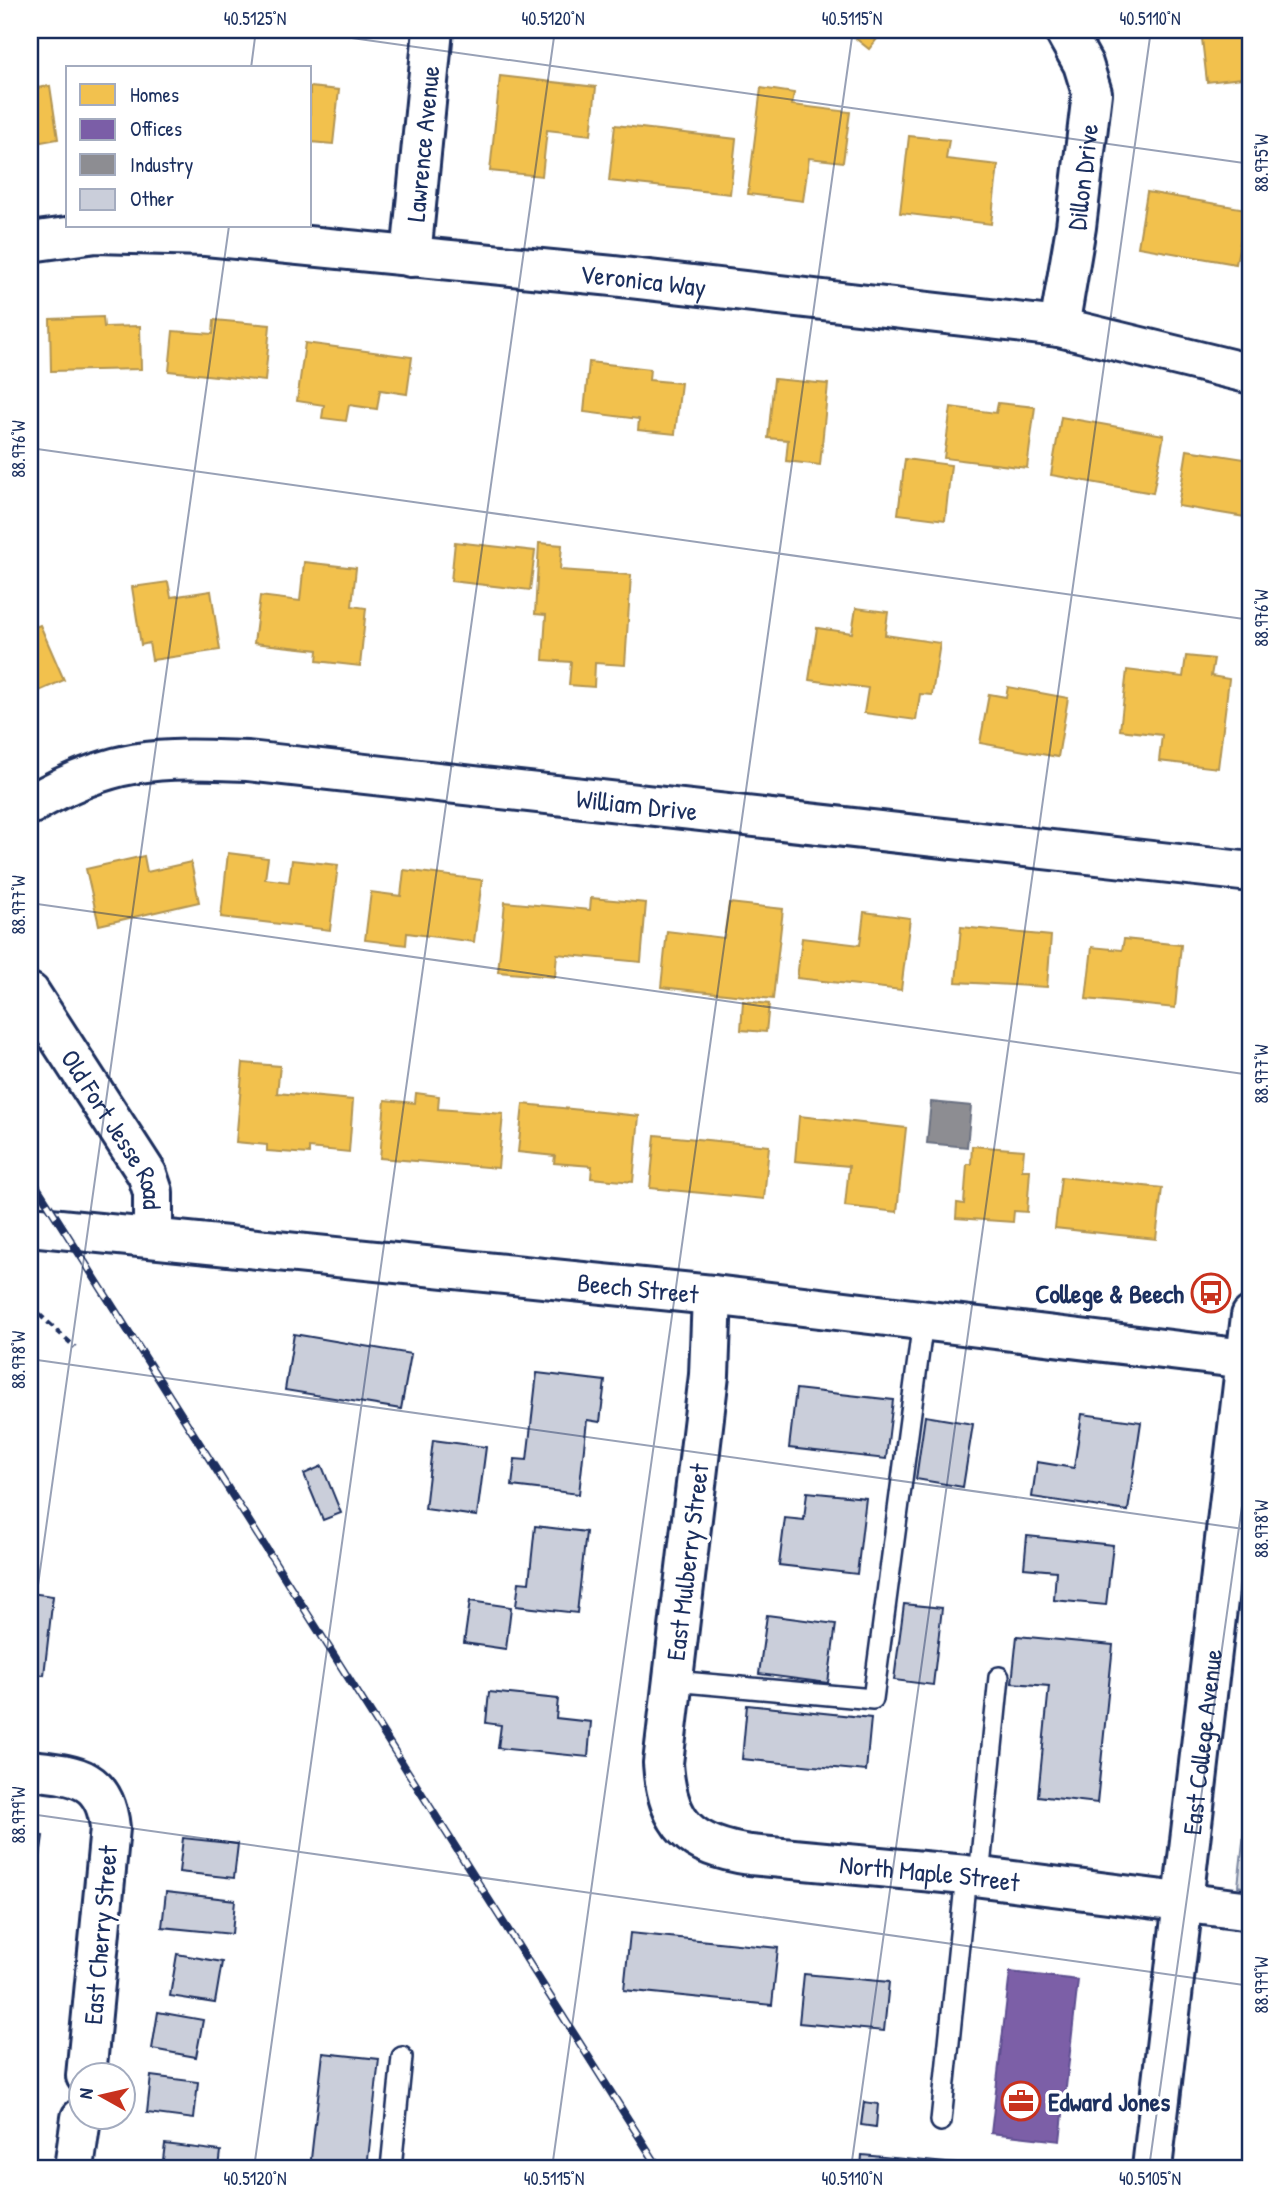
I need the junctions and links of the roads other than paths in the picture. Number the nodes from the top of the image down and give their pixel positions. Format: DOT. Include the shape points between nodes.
graph roads {
  1 [pos="433,30"];
  2 [pos="1063,30"];
  3 [pos="30,242"];
  4 [pos="411,257"];
  5 [pos="1059,327"];
  6 [pos="1251,374"];
  7 [pos="30,805"];
  8 [pos="1251,872"];
  9 [pos="30,993"];
  10 [pos="30,1226"];
  11 [pos="153,1238"];
  12 [pos="712,1295"];
  13 [pos="1251,1316"];
  14 [pos="923,1321"];
  15 [pos="1249,1359"];
  16 [pos="999,1677"];
  17 [pos="673,1681"];
  18 [pos="30,1770"];
  19 [pos="681,1826"];
  20 [pos="972,1876"];
  21 [pos="1184,1905"];
  22 [pos="1251,1911"];
  23 [pos="402,2057"];
  24 [pos="87,2062"];
  25 [pos="941,2121"];
  26 [pos="79,2132"];
  27 [pos="74,2168"];
  28 [pos="391,2168"];
  29 [pos="1152,2168"];
  1 -- 4 [label="street, Lawrence Avenue"];
  2 -- 5 [label="street, Dillon Drive" via="1083,64 1092,93"];
  3 -- 4 [label="street, Veronica Way" via="133,232"];
  4 -- 5 [label="street, Veronica Way" via="833,299"];
  5 -- 6 [label="street, Veronica Way"];
  7 -- 8 [label="street, William Drive" via="111,768 169,758 237,760"];
  9 -- 11 [label="street, Old Fort Jesse Road" via="147,1174 153,1192"];
  10 -- 11 [label="street, Beech Street"];
  11 -- 12 [label="street, Beech Street"];
  12 -- 14 [label="street, Beech Street"];
  12 -- 17 [label="street, East Mulberry Street" via="709,1375"];
  13 -- 15 [label="street, East College Avenue"];
  14 -- 15 [label="street, Beech Street"];
  14 -- 17 [label="lane" via="873,1699"];
  15 -- 21 [label="street, East College Avenue"];
  16 -- 20 [label="lane"];
  17 -- 19 [label="street, East Mulberry Street" via="663,1763 668,1799"];
  18 -- 24 [label="street, East Cherry Street" via="81,1779 108,1806 110,1828"];
  19 -- 20 [label="street, North Maple Street" via="701,1842 723,1851"];
  20 -- 21 [label="street, North Maple Street"];
  20 -- 25 [label="lane"];
  21 -- 22 [label="street, North Maple Street"];
  21 -- 29 [label="street, East College Avenue"];
  23 -- 28 [label="lane"];
  26 -- 27 [label="street"];
}
